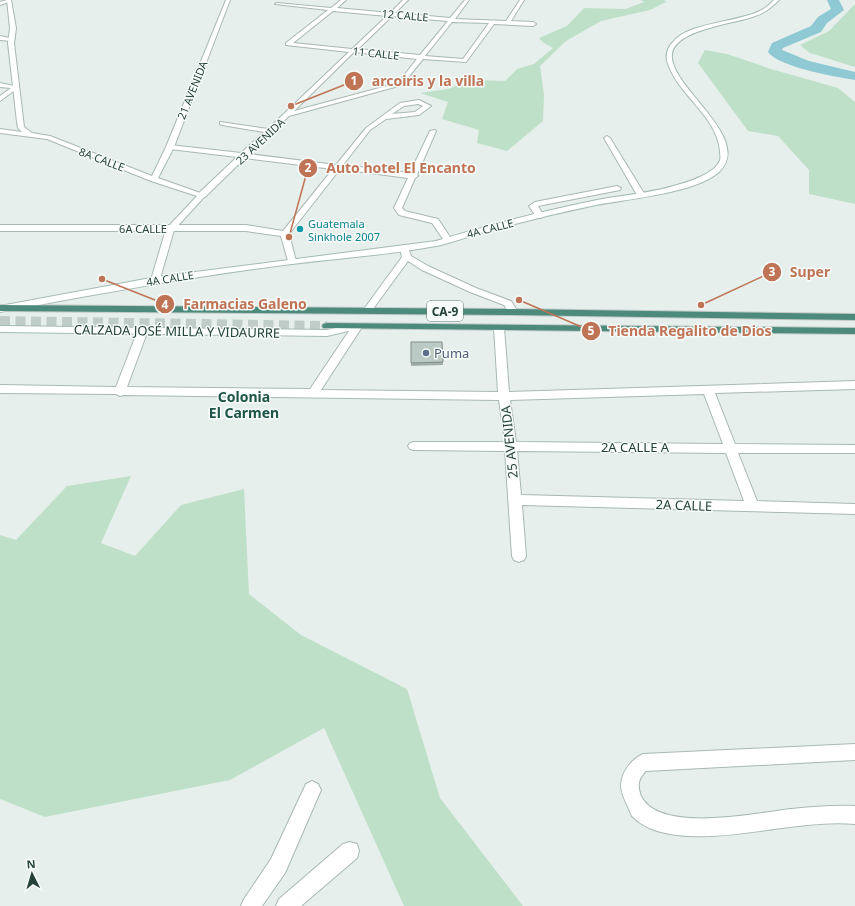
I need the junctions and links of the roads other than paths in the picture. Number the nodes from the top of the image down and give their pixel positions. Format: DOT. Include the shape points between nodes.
graph roads {
  1 [pos="7,0"];
  2 [pos="228,0"];
  3 [pos="282,0"];
  4 [pos="344,0"];
  5 [pos="406,0"];
  6 [pos="467,0"];
  7 [pos="522,0"];
  8 [pos="777,0"];
  9 [pos="0,4"];
  10 [pos="333,9"];
  11 [pos="390,14"];
  12 [pos="452,20"];
  13 [pos="493,22"];
  14 [pos="508,22"];
  15 [pos="533,24"];
  16 [pos="0,38"];
  17 [pos="10,42"];
  18 [pos="352,50"];
  19 [pos="421,57"];
  20 [pos="0,85"];
  21 [pos="16,87"];
  22 [pos="0,99"];
  23 [pos="287,115"];
  24 [pos="385,117"];
  25 [pos="222,123"];
  26 [pos="0,131"];
  27 [pos="270,131"];
  28 [pos="433,132"];
  29 [pos="29,134"];
  30 [pos="607,138"];
  31 [pos="170,147"];
  32 [pos="245,156"];
  33 [pos="337,168"];
  34 [pos="414,176"];
  35 [pos="154,179"];
  36 [pos="617,188"];
  37 [pos="202,195"];
  38 [pos="642,195"];
  39 [pos="540,216"];
  40 [pos="0,228"];
  41 [pos="170,229"];
  42 [pos="285,234"];
  43 [pos="448,240"];
  44 [pos="406,253"];
  45 [pos="292,261"];
  46 [pos="156,280"];
  47 [pos="2,308"];
  48 [pos="367,311"];
  49 [pos="513,312"];
  50 [pos="855,317"];
  51 [pos="327,326"];
  52 [pos="355,327"];
  53 [pos="499,328"];
  54 [pos="0,329"];
  55 [pos="143,330"];
  56 [pos="855,331"];
  57 [pos="855,385"];
  58 [pos="708,389"];
  59 [pos="0,390"];
  60 [pos="120,392"];
  61 [pos="314,392"];
  62 [pos="504,396"];
  63 [pos="414,446"];
  64 [pos="511,446"];
  65 [pos="730,447"];
  66 [pos="855,449"];
  67 [pos="514,500"];
  68 [pos="753,507"];
  69 [pos="855,509"];
  70 [pos="519,556"];
  71 [pos="855,752"];
  72 [pos="312,790"];
  73 [pos="855,815"];
  74 [pos="350,851"];
  75 [pos="251,906"];
  76 [pos="286,906"];
  1 -- 9 [label="street"];
  1 -- 17 [label="street" via="13,28"];
  2 -- 31 [label="street, 21 AVENIDA"];
  3 -- 10 [label="street, 12 CALLE" via="277,4"];
  4 -- 10 [label="street"];
  5 -- 11 [label="street, 23 AVENIDA"];
  6 -- 12 [label="street"];
  7 -- 14 [label="street"];
  8 -- 38 [label="street, 4A CALLE" via="772,6 756,14 688,34 670,48 669,63 724,144 724,160 717,170 700,180"];
  10 -- 11 [label="street, 12 CALLE"];
  10 -- 18 [label="street, 11 CALLE" via="288,44"];
  11 -- 12 [label="street, 12 CALLE"];
  11 -- 18 [label="street, 23 AVENIDA"];
  12 -- 13 [label="street, 12 CALLE"];
  12 -- 19 [label="street"];
  13 -- 14 [label="street, 12 CALLE"];
  13 -- 19 [label="street, 11 CALLE" via="464,60"];
  14 -- 15 [label="street, 12 CALLE"];
  16 -- 17 [label="street"];
  17 -- 21 [label="street"];
  18 -- 19 [label="street, 11 CALLE"];
  18 -- 23 [label="street, 23 AVENIDA"];
  19 -- 23 [label="street" via="397,86"];
  20 -- 21 [label="street"];
  21 -- 22 [label="street"];
  21 -- 29 [label="street" via="21,128"];
  23 -- 27 [label="street, 23 AVENIDA"];
  24 -- 24 [label="street" via="417,114 428,106 419,102 402,104"];
  24 -- 33 [label="street" via="364,132"];
  25 -- 27 [label="street"];
  26 -- 29 [label="street, 8A CALLE"];
  27 -- 32 [label="street, 23 AVENIDA"];
  28 -- 34 [label="street"];
  29 -- 35 [label="street, 8A CALLE" via="48,137"];
  30 -- 38 [label="street"];
  31 -- 32 [label="street"];
  31 -- 35 [label="street, 21 AVENIDA"];
  32 -- 33 [label="street"];
  32 -- 37 [label="street, 23 AVENIDA"];
  33 -- 34 [label="street"];
  33 -- 42 [label="street"];
  34 -- 43 [label="street" via="398,208 399,211 435,221"];
  35 -- 37 [label="street, 8A CALLE"];
  36 -- 39 [label="street" via="535,204 532,206"];
  37 -- 41 [label="street, 23 AVENIDA"];
  38 -- 39 [label="street, 4A CALLE"];
  39 -- 43 [label="street, 4A CALLE"];
  40 -- 41 [label="street, 6A CALLE"];
  41 -- 42 [label="street, 6A CALLE" via="246,228"];
  41 -- 46 [label="street, 23 AVENIDA"];
  42 -- 45 [label="street"];
  43 -- 44 [label="street, 4A CALLE"];
  44 -- 45 [label="street, 4A CALLE"];
  44 -- 48 [label="street"];
  44 -- 49 [label="street" via="425,268 508,303"];
  45 -- 46 [label="street, 4A CALLE"];
  46 -- 47 [label="street, 4A CALLE"];
  47 -- 48 [label="highway, CALZADA JOSÉ MILLA Y VIDAURRE / CA-9"];
  48 -- 49 [label="highway, CALZADA JOSÉ MILLA Y VIDAURRE / CA-9"];
  49 -- 50 [label="highway, CALZADA JOSÉ MILLA Y VIDAURRE / CA-9"];
  51 -- 52 [label="highway, CALZADA JOSÉ MILLA Y VIDAURRE / CA-9"];
  52 -- 53 [label="highway, CALZADA JOSÉ MILLA Y VIDAURRE / CA-9"];
  52 -- 55 [label="street, CALZADA JOSÉ MILLA Y VIDAURRE / CA-9" via="326,333"];
  52 -- 61 [label="street"];
  53 -- 56 [label="highway, CALZADA JOSÉ MILLA Y VIDAURRE / CA-9"];
  53 -- 62 [label="street, 25 AVENIDA"];
  54 -- 55 [label="street, CALZADA JOSÉ MILLA Y VIDAURRE / CA-9"];
  55 -- 60 [label="street"];
  57 -- 58 [label="street"];
  58 -- 62 [label="street"];
  58 -- 65 [label="street"];
  59 -- 60 [label="street"];
  60 -- 61 [label="street"];
  61 -- 62 [label="street"];
  62 -- 64 [label="street, 25 AVENIDA"];
  63 -- 64 [label="street, 2A CALLE A"];
  64 -- 65 [label="street, 2A CALLE A"];
  64 -- 67 [label="street, 25 AVENIDA"];
  65 -- 66 [label="street, 2A CALLE A"];
  65 -- 68 [label="street"];
  67 -- 68 [label="street, 2A CALLE"];
  67 -- 70 [label="street, 25 AVENIDA"];
  68 -- 69 [label="street, 2A CALLE"];
  71 -- 73 [label="street" via="643,763 632,773 630,786 632,800 647,818 688,827 724,827 791,818"];
  72 -- 75 [label="street" via="278,866"];
  74 -- 76 [label="street"];
}
